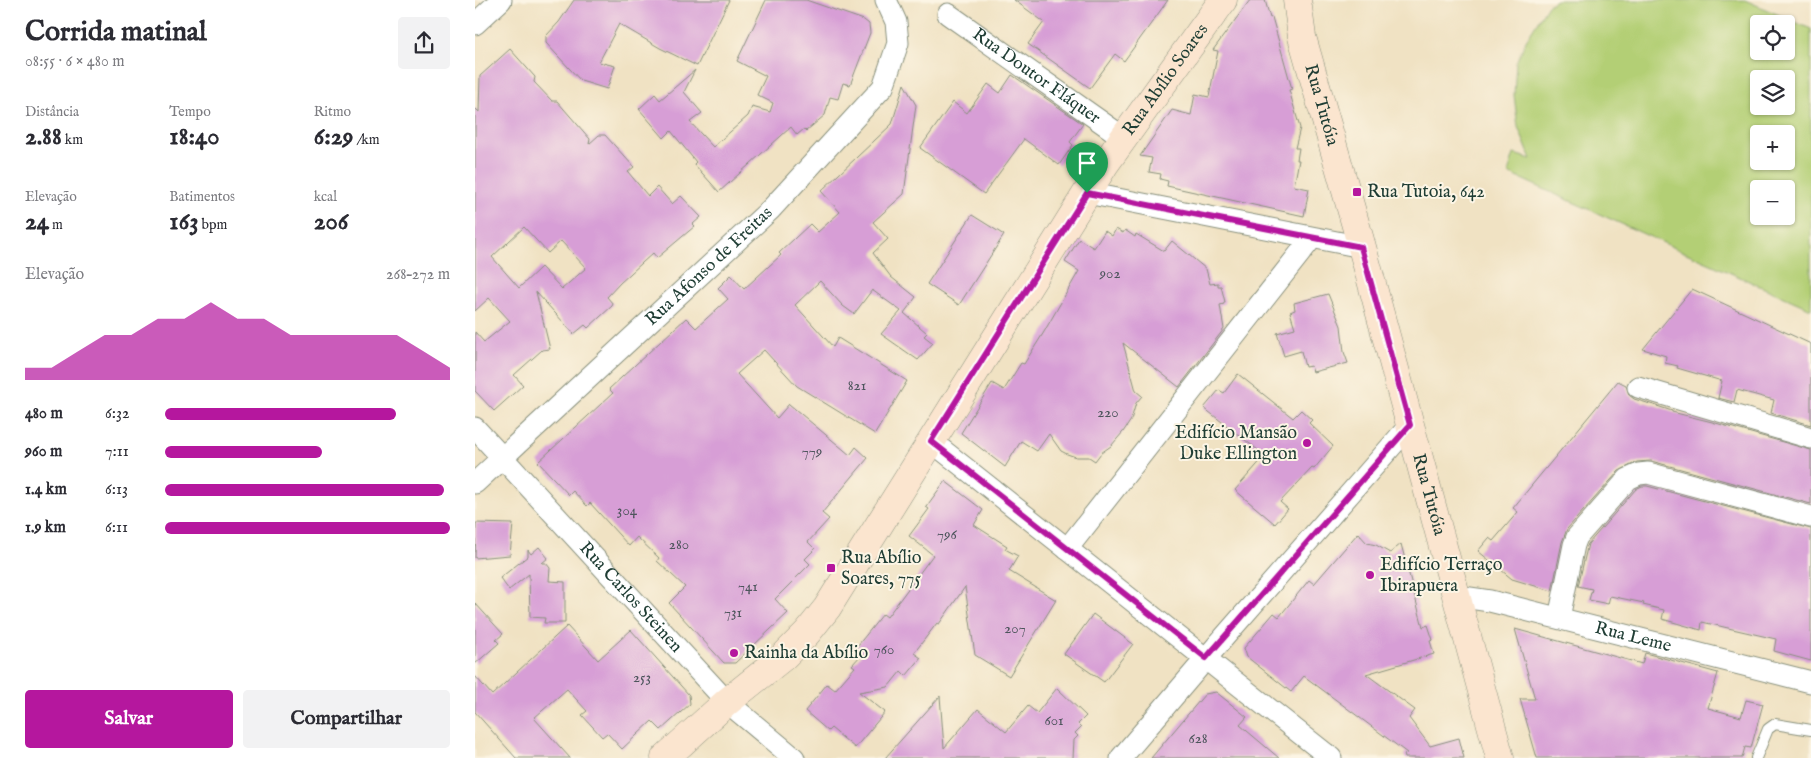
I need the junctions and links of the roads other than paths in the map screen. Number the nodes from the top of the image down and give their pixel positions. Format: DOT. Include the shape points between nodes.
graph roads {
  1 [pos="501,0"];
  2 [pos="886,0"];
  3 [pos="1223,0"];
  4 [pos="1297,0"];
  5 [pos="948,14"];
  6 [pos="475,24"];
  7 [pos="1124,138"];
  8 [pos="1087,193"];
  9 [pos="1312,238"];
  10 [pos="1361,247"];
  11 [pos="1638,387"];
  12 [pos="1410,425"];
  13 [pos="475,428"];
  14 [pos="1811,438"];
  15 [pos="931,441"];
  16 [pos="501,458"];
  17 [pos="475,483"];
  18 [pos="1811,517"];
  19 [pos="1067,549"];
  20 [pos="1456,596"];
  21 [pos="1559,618"];
  22 [pos="1206,658"];
  23 [pos="1811,682"];
  24 [pos="727,702"];
  25 [pos="1811,730"];
  26 [pos="665,758"];
  27 [pos="794,758"];
  28 [pos="1121,758"];
  29 [pos="1331,758"];
  30 [pos="1500,758"];
  31 [pos="1756,758"];
  1 -- 6 [label="street"];
  2 -- 16 [label="street, Rua Afonso de Freitas" via="896,22 898,43 883,88 771,209"];
  3 -- 7 [label="street, Rua Abílio Soares"];
  4 -- 10 [label="street, Rua Tutóia" via="1302,37"];
  5 -- 7 [label="street, Rua Doutor Fláquer"];
  7 -- 8 [label="street, Rua Abílio Soares"];
  8 -- 9 [label="street"];
  8 -- 15 [label="street, Rua Abílio Soares"];
  9 -- 10 [label="street"];
  9 -- 19 [label="street"];
  10 -- 12 [label="street, Rua Tutóia"];
  11 -- 14 [label="street"];
  12 -- 20 [label="street, Rua Tutóia"];
  12 -- 22 [label="street"];
  13 -- 16 [label="street, Rua Carlos Steinen"];
  15 -- 19 [label="street"];
  15 -- 24 [label="street, Rua Abílio Soares" via="827,608 783,657"];
  16 -- 17 [label="street, Rua Afonso de Freitas"];
  16 -- 24 [label="street, Rua Carlos Steinen"];
  18 -- 21 [label="street" via="1648,473 1639,474 1627,480 1577,537"];
  19 -- 22 [label="street"];
  20 -- 21 [label="street, Rua Leme" via="1489,600"];
  20 -- 30 [label="street, Rua Tutóia"];
  21 -- 23 [label="street, Rua Leme"];
  22 -- 28 [label="street"];
  22 -- 29 [label="street"];
  24 -- 26 [label="street, Rua Abílio Soares"];
  24 -- 27 [label="street, Rua Carlos Steinen"];
  25 -- 31 [label="lane" via="1775,724 1768,729"];
}
